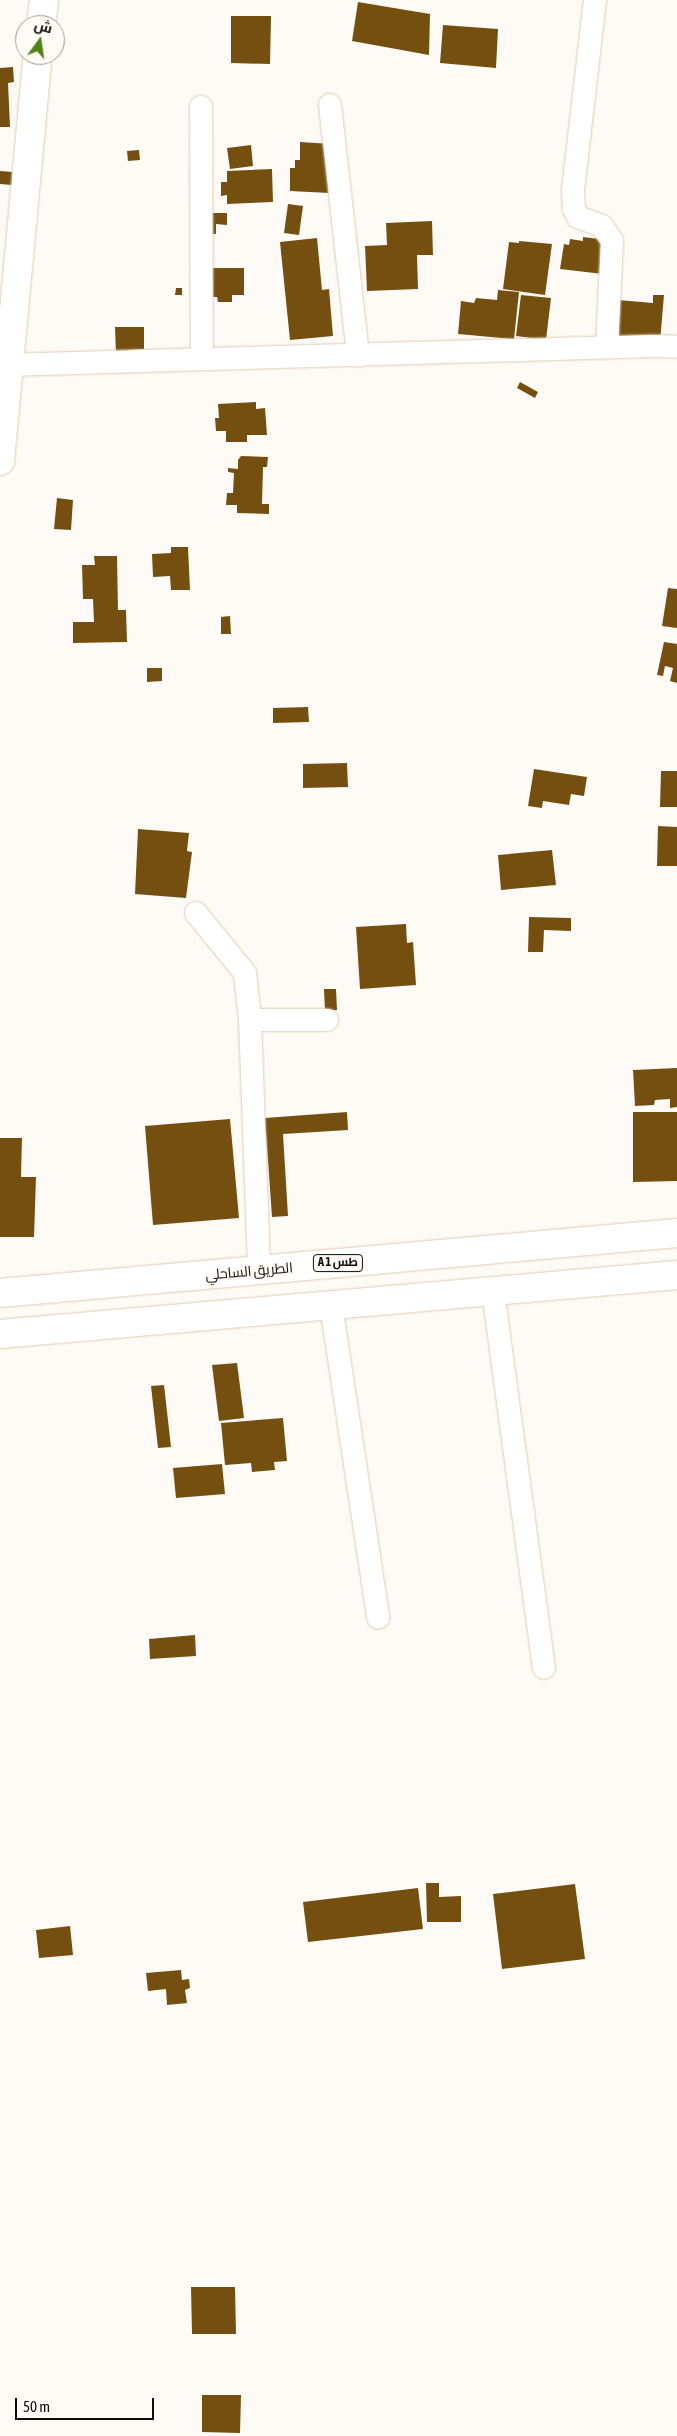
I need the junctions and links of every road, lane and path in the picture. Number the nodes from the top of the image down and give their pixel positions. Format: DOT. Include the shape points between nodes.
graph roads {
  1 [pos="44,0"];
  2 [pos="595,0"];
  3 [pos="42,15"];
  4 [pos="37,65"];
  5 [pos="330,105"];
  6 [pos="201,108"];
  7 [pos="607,347"];
  8 [pos="677,347"];
  9 [pos="358,354"];
  10 [pos="202,359"];
  11 [pos="7,365"];
  12 [pos="0,461"];
  13 [pos="196,913"];
  14 [pos="250,1020"];
  15 [pos="327,1020"];
  16 [pos="677,1232"];
  17 [pos="259,1270"];
  18 [pos="677,1275"];
  19 [pos="493,1291"];
  20 [pos="0,1293"];
  21 [pos="331,1305"];
  22 [pos="0,1334"];
  23 [pos="378,1616"];
  24 [pos="544,1668"];
  1 -- 3 [label="main road"];
  2 -- 7 [label="street" via="573,191 578,217 602,226 612,241"];
  4 -- 11 [label="main road"];
  5 -- 9 [label="street"];
  6 -- 10 [label="street"];
  7 -- 8 [label="street"];
  7 -- 9 [label="street"];
  9 -- 10 [label="street"];
  10 -- 11 [label="street"];
  11 -- 12 [label="main road"];
  13 -- 14 [label="street" via="245,973"];
  14 -- 15 [label="street"];
  14 -- 17 [label="street"];
  16 -- 17 [label="main road, الطريق الساحلي / A 1 طس"];
  17 -- 20 [label="main road, الطريق الساحلي / A 1 طس"];
  18 -- 19 [label="main road"];
  19 -- 21 [label="main road"];
  19 -- 24 [label="street"];
  21 -- 22 [label="main road"];
  21 -- 23 [label="street"];
}
